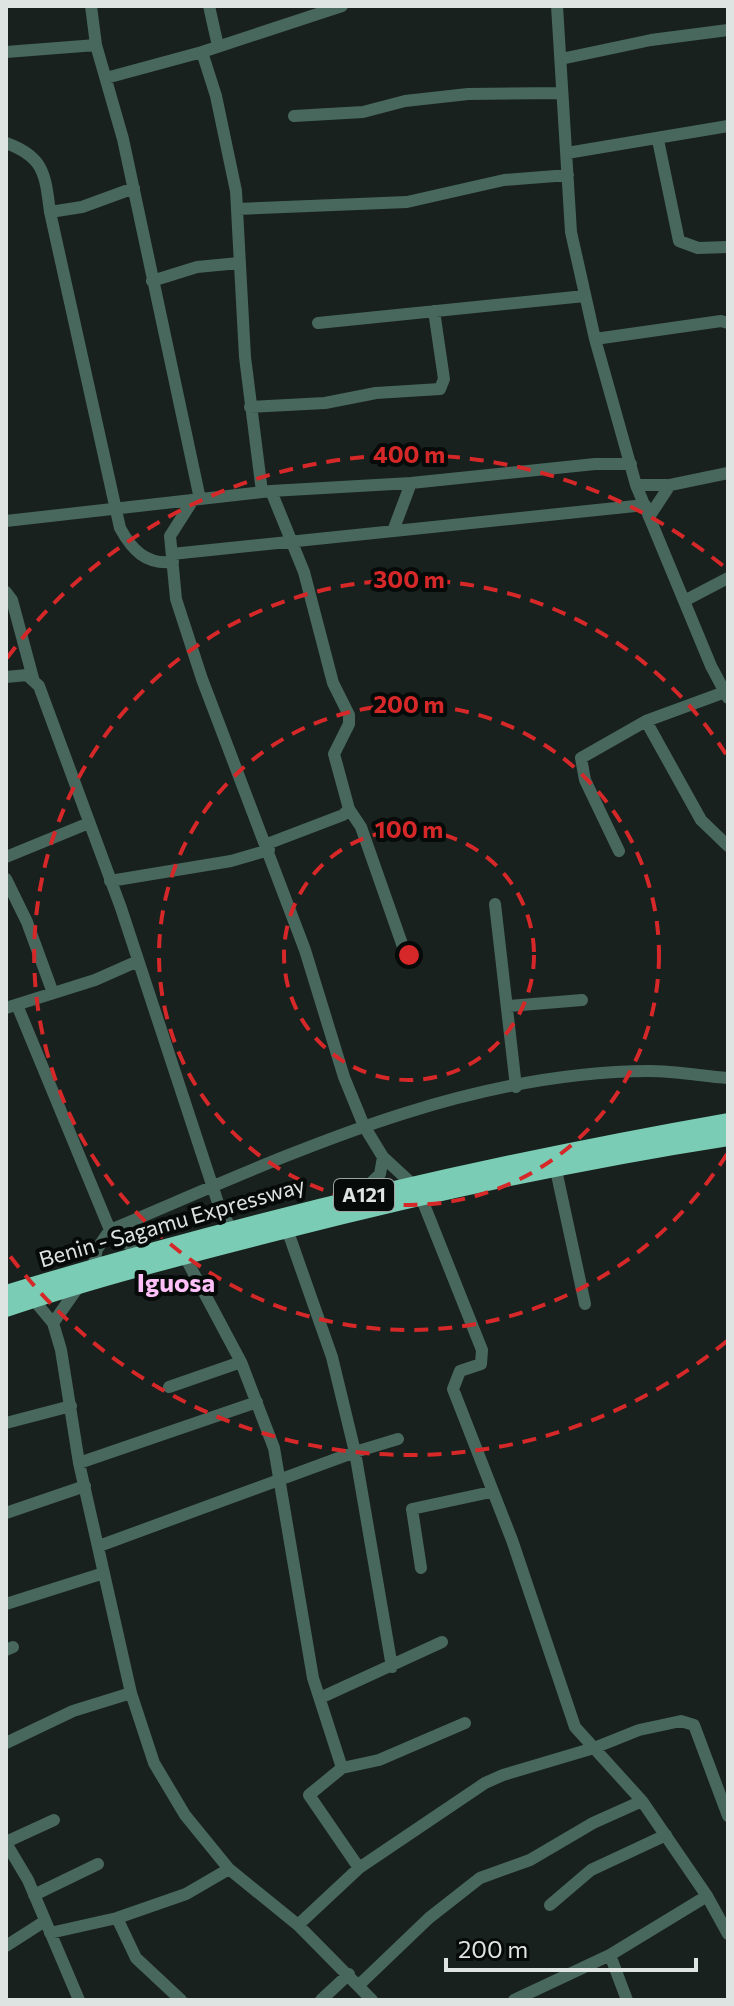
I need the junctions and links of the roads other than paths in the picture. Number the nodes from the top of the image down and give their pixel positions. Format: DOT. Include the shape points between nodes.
graph roads {
  1 [pos="91,6"];
  2 [pos="209,6"];
  3 [pos="300,6"];
  4 [pos="342,6"];
  5 [pos="557,6"];
  6 [pos="302,21"];
  7 [pos="728,30"];
  8 [pos="96,45"];
  9 [pos="218,46"];
  10 [pos="6,52"];
  11 [pos="202,52"];
  12 [pos="561,59"];
  13 [pos="106,78"];
  14 [pos="562,93"];
  15 [pos="294,116"];
  16 [pos="728,126"];
  17 [pos="658,140"];
  18 [pos="6,143"];
  19 [pos="567,153"];
  20 [pos="568,175"];
  21 [pos="134,188"];
  22 [pos="237,209"];
  23 [pos="50,212"];
  24 [pos="728,247"];
  25 [pos="239,263"];
  26 [pos="152,281"];
  27 [pos="585,296"];
  28 [pos="434,311"];
  29 [pos="318,323"];
  30 [pos="728,323"];
  31 [pos="595,339"];
  32 [pos="250,407"];
  33 [pos="631,464"];
  34 [pos="728,473"];
  35 [pos="411,483"];
  36 [pos="636,485"];
  37 [pos="670,485"];
  38 [pos="266,491"];
  39 [pos="196,500"];
  40 [pos="114,506"];
  41 [pos="647,511"];
  42 [pos="6,521"];
  43 [pos="393,531"];
  44 [pos="293,542"];
  45 [pos="172,558"];
  46 [pos="728,578"];
  47 [pos="6,592"];
  48 [pos="684,601"];
  49 [pos="728,665"];
  50 [pos="714,672"];
  51 [pos="6,677"];
  52 [pos="33,678"];
  53 [pos="726,695"];
  54 [pos="646,721"];
  55 [pos="349,809"];
  56 [pos="89,823"];
  57 [pos="728,846"];
  58 [pos="268,847"];
  59 [pos="619,851"];
  60 [pos="6,857"];
  61 [pos="6,879"];
  62 [pos="110,881"];
  63 [pos="495,904"];
  64 [pos="138,961"];
  65 [pos="408,961"];
  66 [pos="53,993"];
  67 [pos="582,1000"];
  68 [pos="509,1006"];
  69 [pos="12,1007"];
  70 [pos="728,1078"];
  71 [pos="516,1087"];
  72 [pos="728,1122"];
  73 [pos="364,1126"];
  74 [pos="728,1137"];
  75 [pos="383,1157"];
  76 [pos="556,1170"];
  77 [pos="214,1187"];
  78 [pos="416,1190"];
  79 [pos="357,1197"];
  80 [pos="231,1229"];
  81 [pos="287,1229"];
  82 [pos="110,1230"];
  83 [pos="141,1254"];
  84 [pos="184,1255"];
  85 [pos="93,1268"];
  86 [pos="80,1285"];
  87 [pos="6,1294"];
  88 [pos="33,1299"];
  89 [pos="585,1304"];
  90 [pos="6,1308"];
  91 [pos="53,1323"];
  92 [pos="241,1362"];
  93 [pos="169,1387"];
  94 [pos="257,1402"];
  95 [pos="71,1406"];
  96 [pos="6,1423"];
  97 [pos="398,1439"];
  98 [pos="355,1452"];
  99 [pos="79,1463"];
  100 [pos="281,1482"];
  101 [pos="85,1486"];
  102 [pos="491,1492"];
  103 [pos="6,1513"];
  104 [pos="99,1546"];
  105 [pos="421,1568"];
  106 [pos="104,1573"];
  107 [pos="6,1604"];
  108 [pos="442,1642"];
  109 [pos="392,1667"];
  110 [pos="131,1693"];
  111 [pos="320,1698"];
  112 [pos="465,1723"];
  113 [pos="6,1743"];
  114 [pos="594,1748"];
  115 [pos="342,1768"];
  116 [pos="642,1801"];
  117 [pos="728,1816"];
  118 [pos="54,1820"];
  119 [pos="666,1835"];
  120 [pos="6,1843"];
  121 [pos="98,1864"];
  122 [pos="359,1868"];
  123 [pos="229,1869"];
  124 [pos="34,1895"];
  125 [pos="707,1896"];
  126 [pos="550,1905"];
  127 [pos="117,1918"];
  128 [pos="298,1925"];
  129 [pos="47,1927"];
  130 [pos="728,1934"];
  131 [pos="6,1946"];
  132 [pos="610,1955"];
  133 [pos="349,1974"];
  134 [pos="359,1985"];
  135 [pos="528,1997"];
  136 [pos="79,2000"];
  137 [pos="181,2000"];
  138 [pos="321,2000"];
  139 [pos="372,2000"];
  140 [pos="514,2000"];
  141 [pos="627,2000"];
  1 -- 8 [label="street"];
  2 -- 9 [label="street"];
  3 -- 6 [label="street"];
  4 -- 6 [label="street"];
  5 -- 12 [label="street"];
  6 -- 9 [label="street"];
  7 -- 12 [label="street"];
  8 -- 10 [label="street"];
  8 -- 13 [label="street"];
  9 -- 11 [label="street"];
  11 -- 13 [label="street"];
  11 -- 22 [label="street" via="216,96"];
  12 -- 14 [label="street"];
  13 -- 21 [label="street"];
  14 -- 15 [label="street" via="468,94 363,112"];
  14 -- 19 [label="street"];
  16 -- 17 [label="street"];
  17 -- 19 [label="street"];
  17 -- 24 [label="street" via="679,241 698,248"];
  18 -- 23 [label="street" via="25,150 45,174"];
  19 -- 20 [label="street"];
  20 -- 22 [label="street" via="504,180 407,202"];
  20 -- 27 [label="street" via="571,232"];
  21 -- 23 [label="street"];
  21 -- 26 [label="street"];
  22 -- 25 [label="street"];
  23 -- 40 [label="street"];
  25 -- 26 [label="street" via="197,267"];
  25 -- 32 [label="street"];
  26 -- 39 [label="street"];
  27 -- 28 [label="street"];
  27 -- 31 [label="street"];
  28 -- 29 [label="street"];
  28 -- 32 [label="street" via="444,379 440,389"];
  30 -- 31 [label="street"];
  31 -- 33 [label="street"];
  32 -- 38 [label="street"];
  33 -- 35 [label="street"];
  33 -- 36 [label="street"];
  34 -- 37 [label="street"];
  35 -- 38 [label="street"];
  35 -- 43 [label="street"];
  36 -- 37 [label="street"];
  36 -- 41 [label="street"];
  37 -- 41 [label="street"];
  38 -- 39 [label="street"];
  38 -- 44 [label="street"];
  39 -- 40 [label="street"];
  39 -- 45 [label="street" via="170,536"];
  40 -- 42 [label="street"];
  40 -- 45 [label="street" via="131,548 148,559"];
  41 -- 43 [label="street"];
  41 -- 48 [label="street"];
  43 -- 44 [label="street"];
  44 -- 45 [label="street"];
  44 -- 55 [label="street" via="333,683 349,715 334,754"];
  45 -- 58 [label="street" via="176,599 202,679"];
  46 -- 48 [label="street"];
  47 -- 52 [label="street"];
  48 -- 50 [label="street"];
  49 -- 50 [label="street"];
  50 -- 53 [label="street"];
  51 -- 52 [label="street"];
  52 -- 56 [label="street"];
  53 -- 54 [label="street"];
  54 -- 57 [label="street" via="701,820"];
  54 -- 59 [label="street" via="581,758 585,780"];
  55 -- 58 [label="street"];
  55 -- 65 [label="street" via="361,827"];
  56 -- 60 [label="street"];
  56 -- 62 [label="street"];
  58 -- 62 [label="street" via="231,861"];
  58 -- 73 [label="street"];
  61 -- 66 [label="street"];
  62 -- 64 [label="street"];
  63 -- 68 [label="street"];
  64 -- 66 [label="street"];
  64 -- 77 [label="street"];
  66 -- 69 [label="street"];
  67 -- 68 [label="street"];
  68 -- 71 [label="street"];
  69 -- 82 [label="street"];
  70 -- 71 [label="street" via="651,1071"];
  71 -- 73 [label="street" via="459,1097"];
  72 -- 78 [label="highway, Benin - Sagamu Expressway / A121" via="537,1156"];
  73 -- 75 [label="street"];
  73 -- 77 [label="street"];
  74 -- 76 [label="highway, A121"];
  75 -- 78 [label="street"];
  75 -- 79 [label="street" via="380,1174"];
  76 -- 78 [label="highway, A121"];
  76 -- 89 [label="street"];
  77 -- 80 [label="street"];
  77 -- 82 [label="street"];
  78 -- 79 [label="highway, Benin - Sagamu Expressway / A121"];
  78 -- 81 [label="highway, A121"];
  78 -- 102 [label="street" via="482,1350 481,1364 460,1371 453,1389"];
  79 -- 80 [label="highway, Benin - Sagamu Expressway / A121"];
  80 -- 83 [label="highway, Benin - Sagamu Expressway / A121"];
  81 -- 84 [label="highway, A121"];
  81 -- 98 [label="street" via="332,1357"];
  82 -- 83 [label="street"];
  82 -- 85 [label="street" via="97,1249"];
  83 -- 85 [label="highway, Benin - Sagamu Expressway / A121"];
  84 -- 86 [label="highway, A121"];
  84 -- 92 [label="street"];
  85 -- 87 [label="highway, Benin - Sagamu Expressway / A121"];
  86 -- 88 [label="highway, A121"];
  86 -- 91 [label="street"];
  88 -- 90 [label="highway, A121"];
  88 -- 91 [label="street"];
  91 -- 95 [label="street"];
  92 -- 93 [label="street"];
  92 -- 94 [label="street"];
  94 -- 99 [label="street"];
  94 -- 100 [label="street"];
  95 -- 96 [label="street"];
  95 -- 99 [label="street"];
  97 -- 98 [label="street"];
  98 -- 100 [label="street"];
  98 -- 109 [label="street"];
  99 -- 101 [label="street"];
  100 -- 104 [label="street"];
  100 -- 111 [label="street"];
  101 -- 103 [label="street"];
  101 -- 104 [label="street"];
  102 -- 105 [label="street" via="412,1509"];
  102 -- 114 [label="street" via="575,1727"];
  104 -- 106 [label="street"];
  106 -- 107 [label="street"];
  106 -- 110 [label="street"];
  108 -- 109 [label="street"];
  109 -- 111 [label="street"];
  110 -- 113 [label="street" via="73,1711"];
  110 -- 123 [label="street" via="154,1763 185,1815"];
  111 -- 115 [label="street"];
  112 -- 115 [label="street" via="379,1760"];
  114 -- 116 [label="street"];
  114 -- 117 [label="street" via="639,1730 688,1721 697,1732"];
  114 -- 122 [label="street" via="485,1783"];
  115 -- 122 [label="street" via="309,1799"];
  116 -- 119 [label="street"];
  116 -- 134 [label="street" via="530,1860 480,1878"];
  118 -- 120 [label="street"];
  119 -- 125 [label="street"];
  119 -- 126 [label="street" via="591,1870"];
  120 -- 124 [label="street"];
  121 -- 124 [label="street"];
  122 -- 128 [label="street"];
  123 -- 127 [label="street" via="186,1894"];
  123 -- 128 [label="street"];
  124 -- 129 [label="street"];
  125 -- 130 [label="street"];
  125 -- 132 [label="street"];
  127 -- 129 [label="street"];
  127 -- 137 [label="street" via="136,1958"];
  128 -- 133 [label="street"];
  129 -- 131 [label="street"];
  129 -- 136 [label="street"];
  132 -- 135 [label="street"];
  132 -- 141 [label="street"];
  133 -- 134 [label="street"];
  133 -- 138 [label="street"];
  134 -- 139 [label="street"];
  135 -- 140 [label="street"];
}
